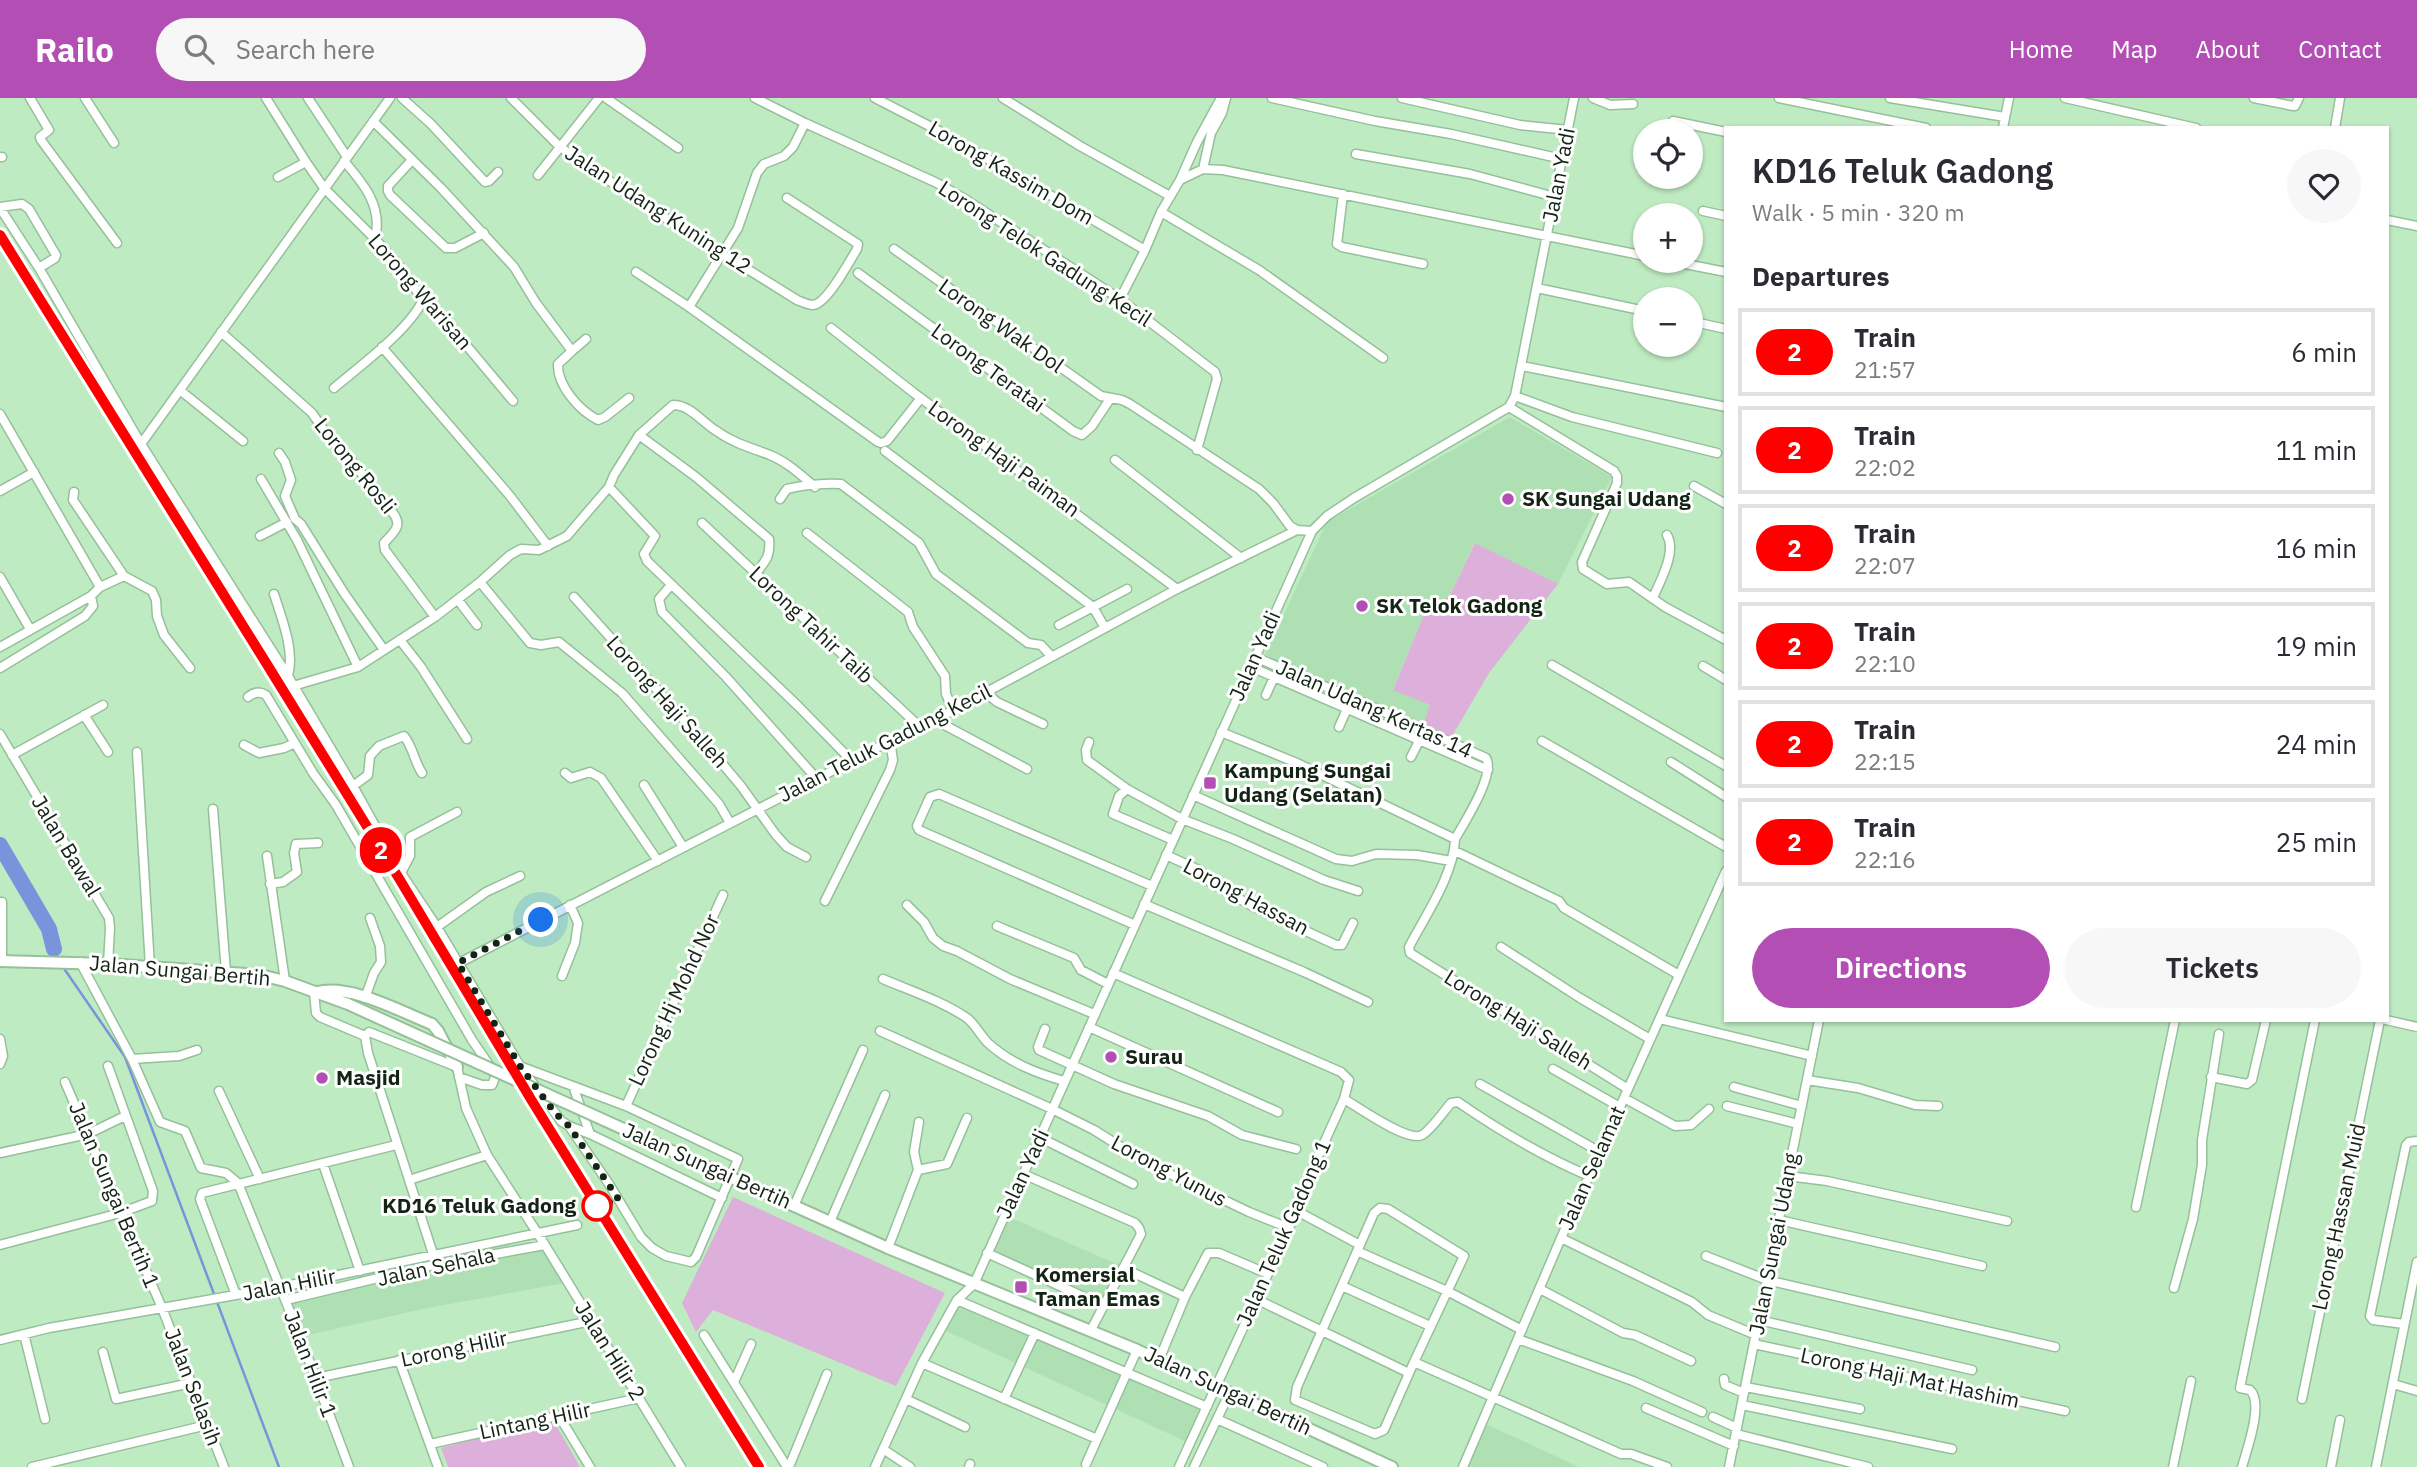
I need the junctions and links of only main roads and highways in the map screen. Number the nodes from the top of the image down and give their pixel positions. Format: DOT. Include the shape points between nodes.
graph roads {
  1 [pos="1,961"];
  2 [pos="314,992"];
  3 [pos="458,1072"];
  4 [pos="1392,1467"];
  1 -- 2 [label="main road, Jalan Sungai Bertih" via="226,972 285,981"];
  2 -- 3 [label="main road" via="339,989 432,1024"];
  2 -- 4 [label="main road, Jalan Sungai Bertih, bridge" via="888,1248 1137,1350"];
}
